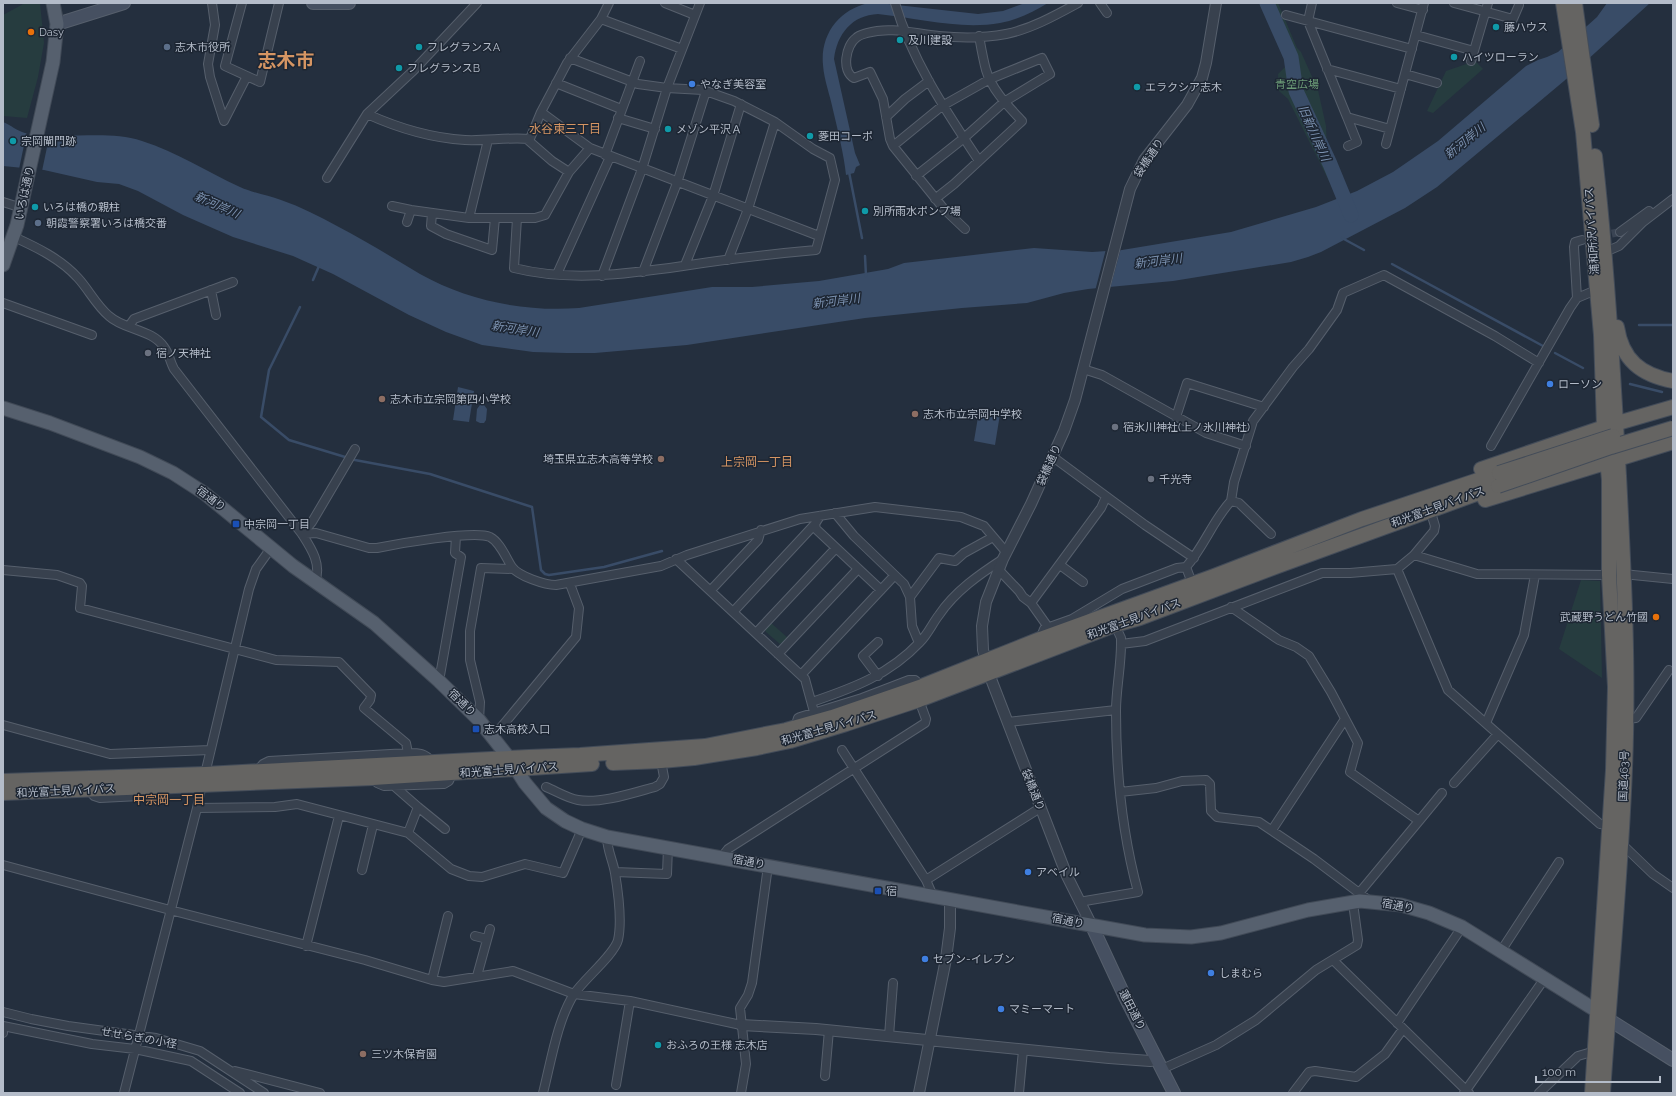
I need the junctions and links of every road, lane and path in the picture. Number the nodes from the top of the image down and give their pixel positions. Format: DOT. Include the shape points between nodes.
graph roads {
  1 [pos="124,3"];
  2 [pos="212,3"];
  3 [pos="242,3"];
  4 [pos="279,3"];
  5 [pos="313,3"];
  6 [pos="349,3"];
  7 [pos="477,3"];
  8 [pos="609,3"];
  9 [pos="665,3"];
  10 [pos="700,3"];
  11 [pos="895,3"];
  12 [pos="1078,3"];
  13 [pos="1100,3"];
  14 [pos="1216,3"];
  15 [pos="1312,3"];
  16 [pos="1397,3"];
  17 [pos="1454,3"];
  18 [pos="1488,3"];
  19 [pos="1563,3"];
  20 [pos="1575,3"];
  21 [pos="1519,5"];
  22 [pos="53,6"];
  23 [pos="1424,7"];
  24 [pos="1486,12"];
  25 [pos="1107,13"];
  26 [pos="695,15"];
  27 [pos="1286,15"];
  28 [pos="601,19"];
  29 [pos="1308,21"];
  30 [pos="57,24"];
  31 [pos="904,31"];
  32 [pos="1416,35"];
  33 [pos="979,36"];
  34 [pos="682,49"];
  35 [pos="1412,49"];
  36 [pos="1474,51"];
  37 [pos="570,58"];
  38 [pos="640,61"];
  39 [pos="1471,61"];
  40 [pos="1327,69"];
  41 [pos="1405,74"];
  42 [pos="247,76"];
  43 [pos="990,79"];
  44 [pos="929,81"];
  45 [pos="556,82"];
  46 [pos="632,82"];
  47 [pos="1437,83"];
  48 [pos="667,88"];
  49 [pos="1401,89"];
  50 [pos="1582,89"];
  51 [pos="706,91"];
  52 [pos="1004,102"];
  53 [pos="741,104"];
  54 [pos="942,106"];
  55 [pos="621,109"];
  56 [pos="541,112"];
  57 [pos="367,114"];
  58 [pos="886,117"];
  59 [pos="1347,117"];
  60 [pos="618,118"];
  61 [pos="774,122"];
  62 [pos="655,129"];
  63 [pos="1390,129"];
  64 [pos="964,138"];
  65 [pos="530,139"];
  66 [pos="488,140"];
  67 [pos="1386,144"];
  68 [pos="893,146"];
  69 [pos="1348,146"];
  70 [pos="590,148"];
  71 [pos="608,156"];
  72 [pos="979,161"];
  73 [pos="642,169"];
  74 [pos="570,172"];
  75 [pos="916,176"];
  76 [pos="327,178"];
  77 [pos="677,182"];
  78 [pos="1673,195"];
  79 [pos="713,196"];
  80 [pos="935,199"];
  81 [pos="1673,199"];
  82 [pos="3,202"];
  83 [pos="23,202"];
  84 [pos="392,206"];
  85 [pos="748,209"];
  86 [pos="411,210"];
  87 [pos="432,213"];
  88 [pos="469,218"];
  89 [pos="495,218"];
  90 [pos="517,218"];
  91 [pos="407,222"];
  92 [pos="964,229"];
  93 [pos="1620,232"];
  94 [pos="819,236"];
  95 [pos="14,237"];
  96 [pos="1582,240"];
  97 [pos="1605,252"];
  98 [pos="728,260"];
  99 [pos="3,265"];
  100 [pos="685,265"];
  101 [pos="643,272"];
  102 [pos="557,274"];
  103 [pos="602,276"];
  104 [pos="233,282"];
  105 [pos="211,290"];
  106 [pos="1602,292"];
  107 [pos="1577,298"];
  108 [pos="3,303"];
  109 [pos="216,315"];
  110 [pos="129,326"];
  111 [pos="92,335"];
  112 [pos="1539,363"];
  113 [pos="1083,369"];
  114 [pos="1673,381"];
  115 [pos="1264,406"];
  116 [pos="1673,407"];
  117 [pos="3,408"];
  118 [pos="1176,417"];
  119 [pos="1673,418"];
  120 [pos="1673,428"];
  121 [pos="1611,442"];
  122 [pos="1673,442"];
  123 [pos="1246,446"];
  124 [pos="1491,446"];
  125 [pos="355,449"];
  126 [pos="1053,457"];
  127 [pos="1498,480"];
  128 [pos="1106,497"];
  129 [pos="1231,501"];
  130 [pos="835,513"];
  131 [pos="820,516"];
  132 [pos="1432,516"];
  133 [pos="815,524"];
  134 [pos="761,530"];
  135 [pos="302,534"];
  136 [pos="1271,534"];
  137 [pos="456,536"];
  138 [pos="993,537"];
  139 [pos="270,548"];
  140 [pos="836,548"];
  141 [pos="1005,555"];
  142 [pos="1414,555"];
  143 [pos="1194,558"];
  144 [pos="675,560"];
  145 [pos="1060,565"];
  146 [pos="1278,566"];
  147 [pos="1186,567"];
  148 [pos="513,568"];
  149 [pos="998,568"];
  150 [pos="1397,568"];
  151 [pos="858,569"];
  152 [pos="3,570"];
  153 [pos="1535,574"];
  154 [pos="1616,575"];
  155 [pos="894,576"];
  156 [pos="1214,576"];
  157 [pos="1673,579"];
  158 [pos="315,582"];
  159 [pos="1082,582"];
  160 [pos="1192,583"];
  161 [pos="570,584"];
  162 [pos="710,590"];
  163 [pos="881,590"];
  164 [pos="910,597"];
  165 [pos="1031,603"];
  166 [pos="1232,607"];
  167 [pos="733,612"];
  168 [pos="1115,625"];
  169 [pos="1048,627"];
  170 [pos="756,634"];
  171 [pos="1040,639"];
  172 [pos="878,642"];
  173 [pos="919,643"];
  174 [pos="1121,644"];
  175 [pos="234,648"];
  176 [pos="778,654"];
  177 [pos="988,667"];
  178 [pos="1669,670"];
  179 [pos="801,675"];
  180 [pos="878,676"];
  181 [pos="439,681"];
  182 [pos="920,693"];
  183 [pos="812,702"];
  184 [pos="1116,710"];
  185 [pos="814,712"];
  186 [pos="1345,719"];
  187 [pos="1626,719"];
  188 [pos="479,720"];
  189 [pos="1008,722"];
  190 [pos="1486,723"];
  191 [pos="3,725"];
  192 [pos="795,728"];
  193 [pos="1498,734"];
  194 [pos="493,737"];
  195 [pos="210,750"];
  196 [pos="842,750"];
  197 [pos="408,753"];
  198 [pos="661,761"];
  199 [pos="432,762"];
  200 [pos="513,764"];
  201 [pos="854,768"];
  202 [pos="257,771"];
  203 [pos="452,774"];
  204 [pos="373,778"];
  205 [pos="203,779"];
  206 [pos="3,781"];
  207 [pos="1454,782"];
  208 [pos="394,786"];
  209 [pos="546,787"];
  210 [pos="1120,792"];
  211 [pos="1442,793"];
  212 [pos="3,794"];
  213 [pos="418,807"];
  214 [pos="197,808"];
  215 [pos="1040,808"];
  216 [pos="339,816"];
  217 [pos="1418,821"];
  218 [pos="373,825"];
  219 [pos="1610,825"];
  220 [pos="445,829"];
  221 [pos="582,829"];
  222 [pos="1272,830"];
  223 [pos="408,833"];
  224 [pos="607,837"];
  225 [pos="668,847"];
  226 [pos="1620,847"];
  227 [pos="721,858"];
  228 [pos="1559,862"];
  229 [pos="3,865"];
  230 [pos="768,866"];
  231 [pos="362,870"];
  232 [pos="615,872"];
  233 [pos="926,880"];
  234 [pos="1673,888"];
  235 [pos="940,897"];
  236 [pos="1361,900"];
  237 [pos="1079,902"];
  238 [pos="170,910"];
  239 [pos="448,916"];
  240 [pos="1092,926"];
  241 [pos="1462,927"];
  242 [pos="490,929"];
  243 [pos="476,936"];
  244 [pos="487,939"];
  245 [pos="306,946"];
  246 [pos="1501,951"];
  247 [pos="1333,960"];
  248 [pos="477,976"];
  249 [pos="1545,978"];
  250 [pos="432,980"];
  251 [pos="893,983"];
  252 [pos="574,994"];
  253 [pos="630,1001"];
  254 [pos="3,1012"];
  255 [pos="1602,1015"];
  256 [pos="1397,1022"];
  257 [pos="741,1025"];
  258 [pos="3,1026"];
  259 [pos="1403,1029"];
  260 [pos="829,1030"];
  261 [pos="889,1036"];
  262 [pos="929,1040"];
  263 [pos="137,1041"];
  264 [pos="1023,1050"];
  265 [pos="1594,1051"];
  266 [pos="1673,1060"];
  267 [pos="1159,1065"];
  268 [pos="229,1070"];
  269 [pos="825,1076"];
  270 [pos="616,1085"];
  271 [pos="1466,1092"];
  272 [pos="124,1093"];
  273 [pos="240,1093"];
  274 [pos="264,1093"];
  275 [pos="320,1093"];
  276 [pos="543,1093"];
  277 [pos="741,1093"];
  278 [pos="918,1093"];
  279 [pos="1019,1093"];
  280 [pos="1174,1093"];
  281 [pos="1293,1093"];
  282 [pos="1539,1093"];
  283 [pos="1592,1093"];
  284 [pos="1603,1093"];
  1 -- 30 [label="main road"];
  2 -- 42 [label="street" via="215,24 208,64 224,121"];
  3 -- 42 [label="street" via="225,66"];
  4 -- 42 [label="street" via="260,82"];
  5 -- 6 [label="main road"];
  7 -- 57 [label="street" via="414,70"];
  8 -- 28 [label="street"];
  9 -- 26 [label="street"];
  10 -- 26 [label="street"];
  11 -- 31 [label="street"];
  12 -- 33 [label="street" via="1033,25 1006,34"];
  13 -- 25 [label="street"];
  14 -- 113 [label="street, 袋橋通り" via="1202,78 1187,105 1144,160 1130,189"];
  15 -- 29 [label="street"];
  16 -- 23 [label="street"];
  17 -- 24 [label="street"];
  18 -- 24 [label="street"];
  19 -- 50 [label="highway, 浦和所沢バイパス"];
  20 -- 50 [label="highway, 浦和所沢バイパス"];
  21 -- 24 [label="street" via="1514,19"];
  22 -- 30 [label="main road, いろは通り"];
  23 -- 32 [label="street"];
  24 -- 36 [label="street"];
  26 -- 34 [label="street"];
  27 -- 29 [label="street"];
  28 -- 34 [label="street"];
  28 -- 37 [label="street"];
  29 -- 35 [label="street"];
  29 -- 40 [label="street"];
  30 -- 83 [label="main road, いろは通り" via="54,62"];
  31 -- 33 [label="street" via="939,36"];
  31 -- 44 [label="street"];
  31 -- 58 [label="street" via="880,30 857,37 848,51 850,79 870,72 883,99"];
  32 -- 35 [label="street"];
  32 -- 36 [label="street"];
  33 -- 43 [label="street"];
  34 -- 48 [label="street"];
  35 -- 41 [label="street"];
  36 -- 39 [label="street"];
  37 -- 45 [label="street"];
  37 -- 46 [label="street"];
  38 -- 46 [label="street"];
  40 -- 49 [label="street"];
  40 -- 59 [label="street"];
  41 -- 47 [label="street"];
  41 -- 49 [label="street"];
  43 -- 52 [label="street"];
  43 -- 52 [label="street" via="1042,58 1050,74"];
  43 -- 54 [label="street"];
  44 -- 54 [label="street"];
  44 -- 58 [label="street" via="905,98"];
  45 -- 55 [label="street"];
  45 -- 56 [label="street"];
  46 -- 48 [label="street"];
  46 -- 55 [label="street"];
  48 -- 51 [label="street"];
  48 -- 62 [label="street"];
  49 -- 63 [label="street"];
  50 -- 97 [label="highway, 浦和所沢バイパス"];
  50 -- 106 [label="highway, 浦和所沢バイパス" via="1587,174"];
  51 -- 53 [label="street"];
  51 -- 77 [label="street"];
  52 -- 64 [label="street"];
  52 -- 72 [label="street" via="1022,121"];
  53 -- 61 [label="street"];
  53 -- 79 [label="street"];
  54 -- 64 [label="street"];
  54 -- 68 [label="street"];
  55 -- 60 [label="street"];
  56 -- 65 [label="street"];
  56 -- 70 [label="street"];
  57 -- 66 [label="street" via="432,136"];
  57 -- 76 [label="street"];
  58 -- 68 [label="street"];
  59 -- 63 [label="street"];
  59 -- 69 [label="street" via="1357,142"];
  60 -- 62 [label="street"];
  60 -- 71 [label="street"];
  61 -- 85 [label="street"];
  61 -- 94 [label="street" via="830,158 835,180"];
  62 -- 73 [label="street"];
  63 -- 67 [label="street"];
  64 -- 72 [label="street"];
  64 -- 75 [label="street"];
  65 -- 66 [label="street" via="508,137"];
  65 -- 74 [label="street" via="536,147"];
  66 -- 88 [label="street"];
  68 -- 75 [label="street"];
  70 -- 71 [label="street"];
  70 -- 74 [label="street"];
  71 -- 73 [label="street"];
  71 -- 102 [label="street"];
  72 -- 80 [label="street"];
  73 -- 77 [label="street"];
  73 -- 103 [label="street"];
  74 -- 90 [label="street" via="545,215"];
  75 -- 80 [label="street"];
  77 -- 79 [label="street"];
  77 -- 101 [label="street"];
  78 -- 93 [label="street"];
  79 -- 85 [label="street"];
  79 -- 100 [label="street"];
  80 -- 92 [label="street"];
  81 -- 97 [label="street" via="1643,222 1618,246"];
  82 -- 83 [label="street"];
  83 -- 95 [label="main road, いろは通り"];
  84 -- 86 [label="street"];
  85 -- 94 [label="street"];
  85 -- 98 [label="street"];
  86 -- 87 [label="street"];
  86 -- 91 [label="street"];
  87 -- 88 [label="street"];
  87 -- 89 [label="street" via="431,226 492,250"];
  88 -- 89 [label="street"];
  89 -- 90 [label="street"];
  90 -- 102 [label="street" via="514,268"];
  94 -- 98 [label="street" via="816,250"];
  95 -- 99 [label="main road, いろは通り"];
  95 -- 110 [label="street" via="69,269 108,316"];
  96 -- 107 [label="street" via="1576,242 1574,247"];
  97 -- 106 [label="highway, 浦和所沢バイパス"];
  98 -- 100 [label="street"];
  100 -- 101 [label="street"];
  101 -- 103 [label="street"];
  102 -- 103 [label="street"];
  104 -- 105 [label="street"];
  105 -- 109 [label="street"];
  105 -- 110 [label="street" via="134,319"];
  106 -- 107 [label="street"];
  106 -- 114 [label="highway" via="1614,310 1620,342 1627,356 1648,374"];
  106 -- 121 [label="highway, 浦和所沢バイパス"];
  107 -- 112 [label="street"];
  108 -- 111 [label="street"];
  110 -- 135 [label="street" via="157,340 164,347 174,369"];
  112 -- 115 [label="street" via="1384,275 1343,293 1337,310"];
  112 -- 124 [label="street"];
  113 -- 118 [label="street" via="1102,375"];
  113 -- 126 [label="street, 袋橋通り" via="1075,400"];
  115 -- 118 [label="street" via="1187,383"];
  115 -- 123 [label="street" via="1253,421"];
  116 -- 121 [label="highway"];
  117 -- 139 [label="main road, 宿通り" via="124,450 156,464 204,493"];
  118 -- 123 [label="street" via="1206,433"];
  119 -- 121 [label="highway"];
  120 -- 121 [label="highway, bridge"];
  121 -- 122 [label="highway"];
  121 -- 127 [label="highway, 和光富士見バイパス, bridge"];
  121 -- 132 [label="highway"];
  121 -- 154 [label="highway, 国道463号"];
  121 -- 156 [label="highway" via="1358,512 1292,537"];
  123 -- 129 [label="street" via="1234,482"];
  125 -- 135 [label="street" via="312,522"];
  126 -- 128 [label="street"];
  126 -- 141 [label="street, 袋橋通り"];
  127 -- 146 [label="highway, 和光富士見バイパス"];
  127 -- 156 [label="highway, 和光富士見バイパス" via="1362,519"];
  128 -- 143 [label="street"];
  128 -- 145 [label="street" via="1101,508"];
  129 -- 136 [label="street" via="1239,503"];
  129 -- 143 [label="street"];
  130 -- 131 [label="street"];
  130 -- 138 [label="street" via="875,507 962,517 984,526"];
  130 -- 155 [label="street"];
  131 -- 133 [label="street"];
  131 -- 134 [label="street"];
  132 -- 142 [label="street" via="1434,531"];
  132 -- 146 [label="highway" via="1298,564"];
  133 -- 140 [label="street" via="816,529"];
  133 -- 167 [label="street"];
  134 -- 144 [label="street"];
  134 -- 162 [label="street" via="758,540"];
  135 -- 137 [label="street" via="316,533 369,548"];
  135 -- 158 [label="street" via="317,565"];
  137 -- 148 [label="street" via="484,535 492,538"];
  137 -- 181 [label="street" via="455,553 461,557"];
  138 -- 141 [label="street"];
  138 -- 164 [label="street" via="955,561 939,558"];
  139 -- 158 [label="main road, 宿通り"];
  139 -- 175 [label="street" via="256,569"];
  140 -- 151 [label="street"];
  140 -- 170 [label="street"];
  141 -- 149 [label="street, 袋橋通り"];
  141 -- 173 [label="street" via="956,594"];
  142 -- 150 [label="street"];
  142 -- 153 [label="street" via="1477,574"];
  143 -- 147 [label="street"];
  144 -- 161 [label="street"];
  144 -- 162 [label="street"];
  145 -- 159 [label="street"];
  145 -- 165 [label="street"];
  146 -- 168 [label="highway, 和光富士見バイパス"];
  147 -- 160 [label="street"];
  147 -- 169 [label="street" via="1122,589 1072,619"];
  148 -- 161 [label="street" via="547,585"];
  148 -- 188 [label="street" via="481,568 470,631 470,660 480,702"];
  149 -- 165 [label="street"];
  149 -- 177 [label="street, 袋橋通り" via="986,602 982,626"];
  150 -- 166 [label="street" via="1322,573"];
  150 -- 190 [label="street" via="1448,690"];
  151 -- 163 [label="street"];
  151 -- 176 [label="street"];
  152 -- 175 [label="street" via="57,575 80,582 80,608"];
  153 -- 154 [label="street"];
  153 -- 190 [label="street" via="1524,635"];
  154 -- 157 [label="street"];
  154 -- 187 [label="highway, 国道463号"];
  154 -- 219 [label="highway, 国道463号"];
  155 -- 163 [label="street"];
  155 -- 164 [label="street" via="904,584"];
  156 -- 160 [label="highway, 和光富士見バイパス"];
  158 -- 181 [label="main road, 宿通り" via="370,619"];
  160 -- 171 [label="highway, 和光富士見バイパス"];
  161 -- 194 [label="street" via="578,608 576,637"];
  162 -- 167 [label="street"];
  163 -- 179 [label="street"];
  164 -- 173 [label="street" via="912,626"];
  165 -- 169 [label="street"];
  166 -- 174 [label="street" via="1145,641"];
  166 -- 186 [label="street" via="1279,640 1309,656"];
  167 -- 170 [label="street"];
  168 -- 174 [label="street"];
  168 -- 177 [label="highway, 和光富士見バイパス"];
  169 -- 171 [label="street" via="1042,632"];
  170 -- 176 [label="street"];
  171 -- 177 [label="highway, 和光富士見バイパス"];
  172 -- 180 [label="street" via="863,656"];
  173 -- 180 [label="street"];
  174 -- 184 [label="street"];
  175 -- 195 [label="street"];
  175 -- 197 [label="street" via="276,660 339,662 371,695 364,708 406,743"];
  176 -- 179 [label="street"];
  177 -- 182 [label="highway, 和光富士見バイパス"];
  177 -- 189 [label="street, 袋橋通り"];
  178 -- 187 [label="street" via="1636,718"];
  179 -- 183 [label="street" via="807,684"];
  180 -- 183 [label="street"];
  181 -- 188 [label="main road, 宿通り"];
  182 -- 185 [label="street" via="915,680 909,680 862,698"];
  182 -- 192 [label="highway, 和光富士見バイパス"];
  182 -- 198 [label="highway, 和光富士見バイパス" via="846,724 790,741 725,754"];
  182 -- 201 [label="street" via="925,723"];
  183 -- 185 [label="street"];
  184 -- 189 [label="street"];
  184 -- 210 [label="street"];
  185 -- 192 [label="street" via="800,716"];
  186 -- 217 [label="street" via="1358,744 1350,772"];
  186 -- 222 [label="street"];
  187 -- 226 [label="highway, 国道463号"];
  188 -- 194 [label="main road, 宿通り"];
  189 -- 215 [label="street, 袋橋通り"];
  190 -- 193 [label="street"];
  191 -- 195 [label="street" via="110,754"];
  192 -- 200 [label="highway, 和光富士見バイパス" via="705,746 580,755"];
  193 -- 207 [label="street"];
  193 -- 219 [label="street" via="1600,824"];
  194 -- 200 [label="main road, 宿通り"];
  195 -- 205 [label="street"];
  196 -- 201 [label="street"];
  197 -- 199 [label="street" via="422,753"];
  197 -- 202 [label="street" via="269,761"];
  198 -- 200 [label="highway, 和光富士見バイパス"];
  198 -- 209 [label="street" via="664,777 655,788 592,801 578,800"];
  199 -- 200 [label="highway, 和光富士見バイパス"];
  199 -- 202 [label="highway, 和光富士見バイパス"];
  200 -- 203 [label="highway, 和光富士見バイパス"];
  200 -- 221 [label="main road, 宿通り" via="546,808"];
  201 -- 227 [label="street" via="728,849"];
  201 -- 233 [label="street"];
  202 -- 205 [label="highway, 和光富士見バイパス"];
  203 -- 204 [label="highway, 和光富士見バイパス"];
  203 -- 208 [label="street" via="444,784"];
  204 -- 205 [label="highway, 和光富士見バイパス"];
  204 -- 208 [label="street" via="384,786"];
  205 -- 206 [label="highway, 和光富士見バイパス"];
  205 -- 212 [label="highway, 和光富士見バイパス" via="169,786"];
  205 -- 214 [label="street"];
  208 -- 213 [label="street"];
  210 -- 222 [label="street" via="1156,788 1182,781 1206,780 1210,784 1211,811 1217,817 1259,822"];
  210 -- 237 [label="street" via="1124,828 1138,892"];
  211 -- 217 [label="street"];
  213 -- 220 [label="street"];
  213 -- 223 [label="street"];
  214 -- 216 [label="street" via="275,807 298,804"];
  214 -- 238 [label="street"];
  215 -- 233 [label="street"];
  215 -- 237 [label="street, 袋橋通り"];
  216 -- 218 [label="street"];
  216 -- 245 [label="street"];
  217 -- 236 [label="street"];
  218 -- 223 [label="street"];
  218 -- 231 [label="street"];
  219 -- 255 [label="highway, 国道463号"];
  221 -- 223 [label="street" via="563,873 525,864 482,877 469,876 451,869"];
  221 -- 224 [label="main road, 宿通り"];
  222 -- 236 [label="street"];
  224 -- 225 [label="main road, 宿通り"];
  224 -- 232 [label="street"];
  225 -- 227 [label="main road, 宿通り"];
  225 -- 232 [label="street" via="667,874"];
  226 -- 234 [label="street" via="1626,848 1653,874"];
  226 -- 255 [label="highway, 国道463号"];
  227 -- 230 [label="main road, 宿通り"];
  228 -- 246 [label="street"];
  229 -- 238 [label="street"];
  230 -- 235 [label="main road, 宿通り"];
  230 -- 257 [label="street" via="752,983 740,1008"];
  232 -- 252 [label="street" via="618,941 614,949"];
  233 -- 235 [label="street"];
  235 -- 240 [label="main road, 宿通り"];
  235 -- 262 [label="street" via="950,928"];
  236 -- 240 [label="main road, 宿通り" via="1308,910 1221,933 1190,937 1145,935"];
  236 -- 241 [label="main road, 宿通り" via="1418,909"];
  236 -- 247 [label="street" via="1356,945"];
  237 -- 240 [label="street, 袋橋通り"];
  238 -- 245 [label="street"];
  238 -- 263 [label="street"];
  239 -- 250 [label="street"];
  240 -- 267 [label="main road, 蓮田通り"];
  241 -- 246 [label="main road, 宿通り"];
  241 -- 256 [label="street"];
  242 -- 244 [label="street"];
  243 -- 244 [label="street"];
  244 -- 248 [label="street"];
  245 -- 250 [label="street"];
  246 -- 249 [label="main road, 宿通り"];
  247 -- 256 [label="street"];
  247 -- 267 [label="street" via="1316,970 1256,1020 1216,1045"];
  248 -- 250 [label="street" via="444,982"];
  248 -- 252 [label="street" via="513,971"];
  249 -- 255 [label="main road, 宿通り"];
  249 -- 271 [label="street"];
  251 -- 261 [label="street"];
  252 -- 253 [label="street"];
  252 -- 276 [label="street" via="567,1006"];
  253 -- 257 [label="street"];
  253 -- 270 [label="street"];
  254 -- 263 [label="street, せせらぎの小径"];
  255 -- 265 [label="highway, 国道463号"];
  255 -- 266 [label="main road"];
  255 -- 284 [label="highway, 国道463号"];
  256 -- 259 [label="street"];
  257 -- 260 [label="street"];
  257 -- 277 [label="street" via="746,1064"];
  258 -- 263 [label="street, せせらぎの小径" via="92,1044"];
  259 -- 271 [label="street"];
  259 -- 281 [label="street" via="1385,1054 1356,1077 1309,1072"];
  260 -- 261 [label="street"];
  260 -- 269 [label="street"];
  261 -- 262 [label="street"];
  262 -- 264 [label="street"];
  262 -- 278 [label="street"];
  263 -- 268 [label="street, せせらぎの小径" via="172,1042 200,1051"];
  263 -- 272 [label="street"];
  263 -- 273 [label="street, せせらぎの小径" via="191,1061"];
  264 -- 267 [label="street" via="1150,1061"];
  264 -- 279 [label="street"];
  265 -- 282 [label="street" via="1578,1056"];
  265 -- 283 [label="highway, 国道463号"];
  267 -- 280 [label="main road, 蓮田通り"];
  268 -- 274 [label="street, せせらぎの小径"];
  268 -- 275 [label="street"];
}
